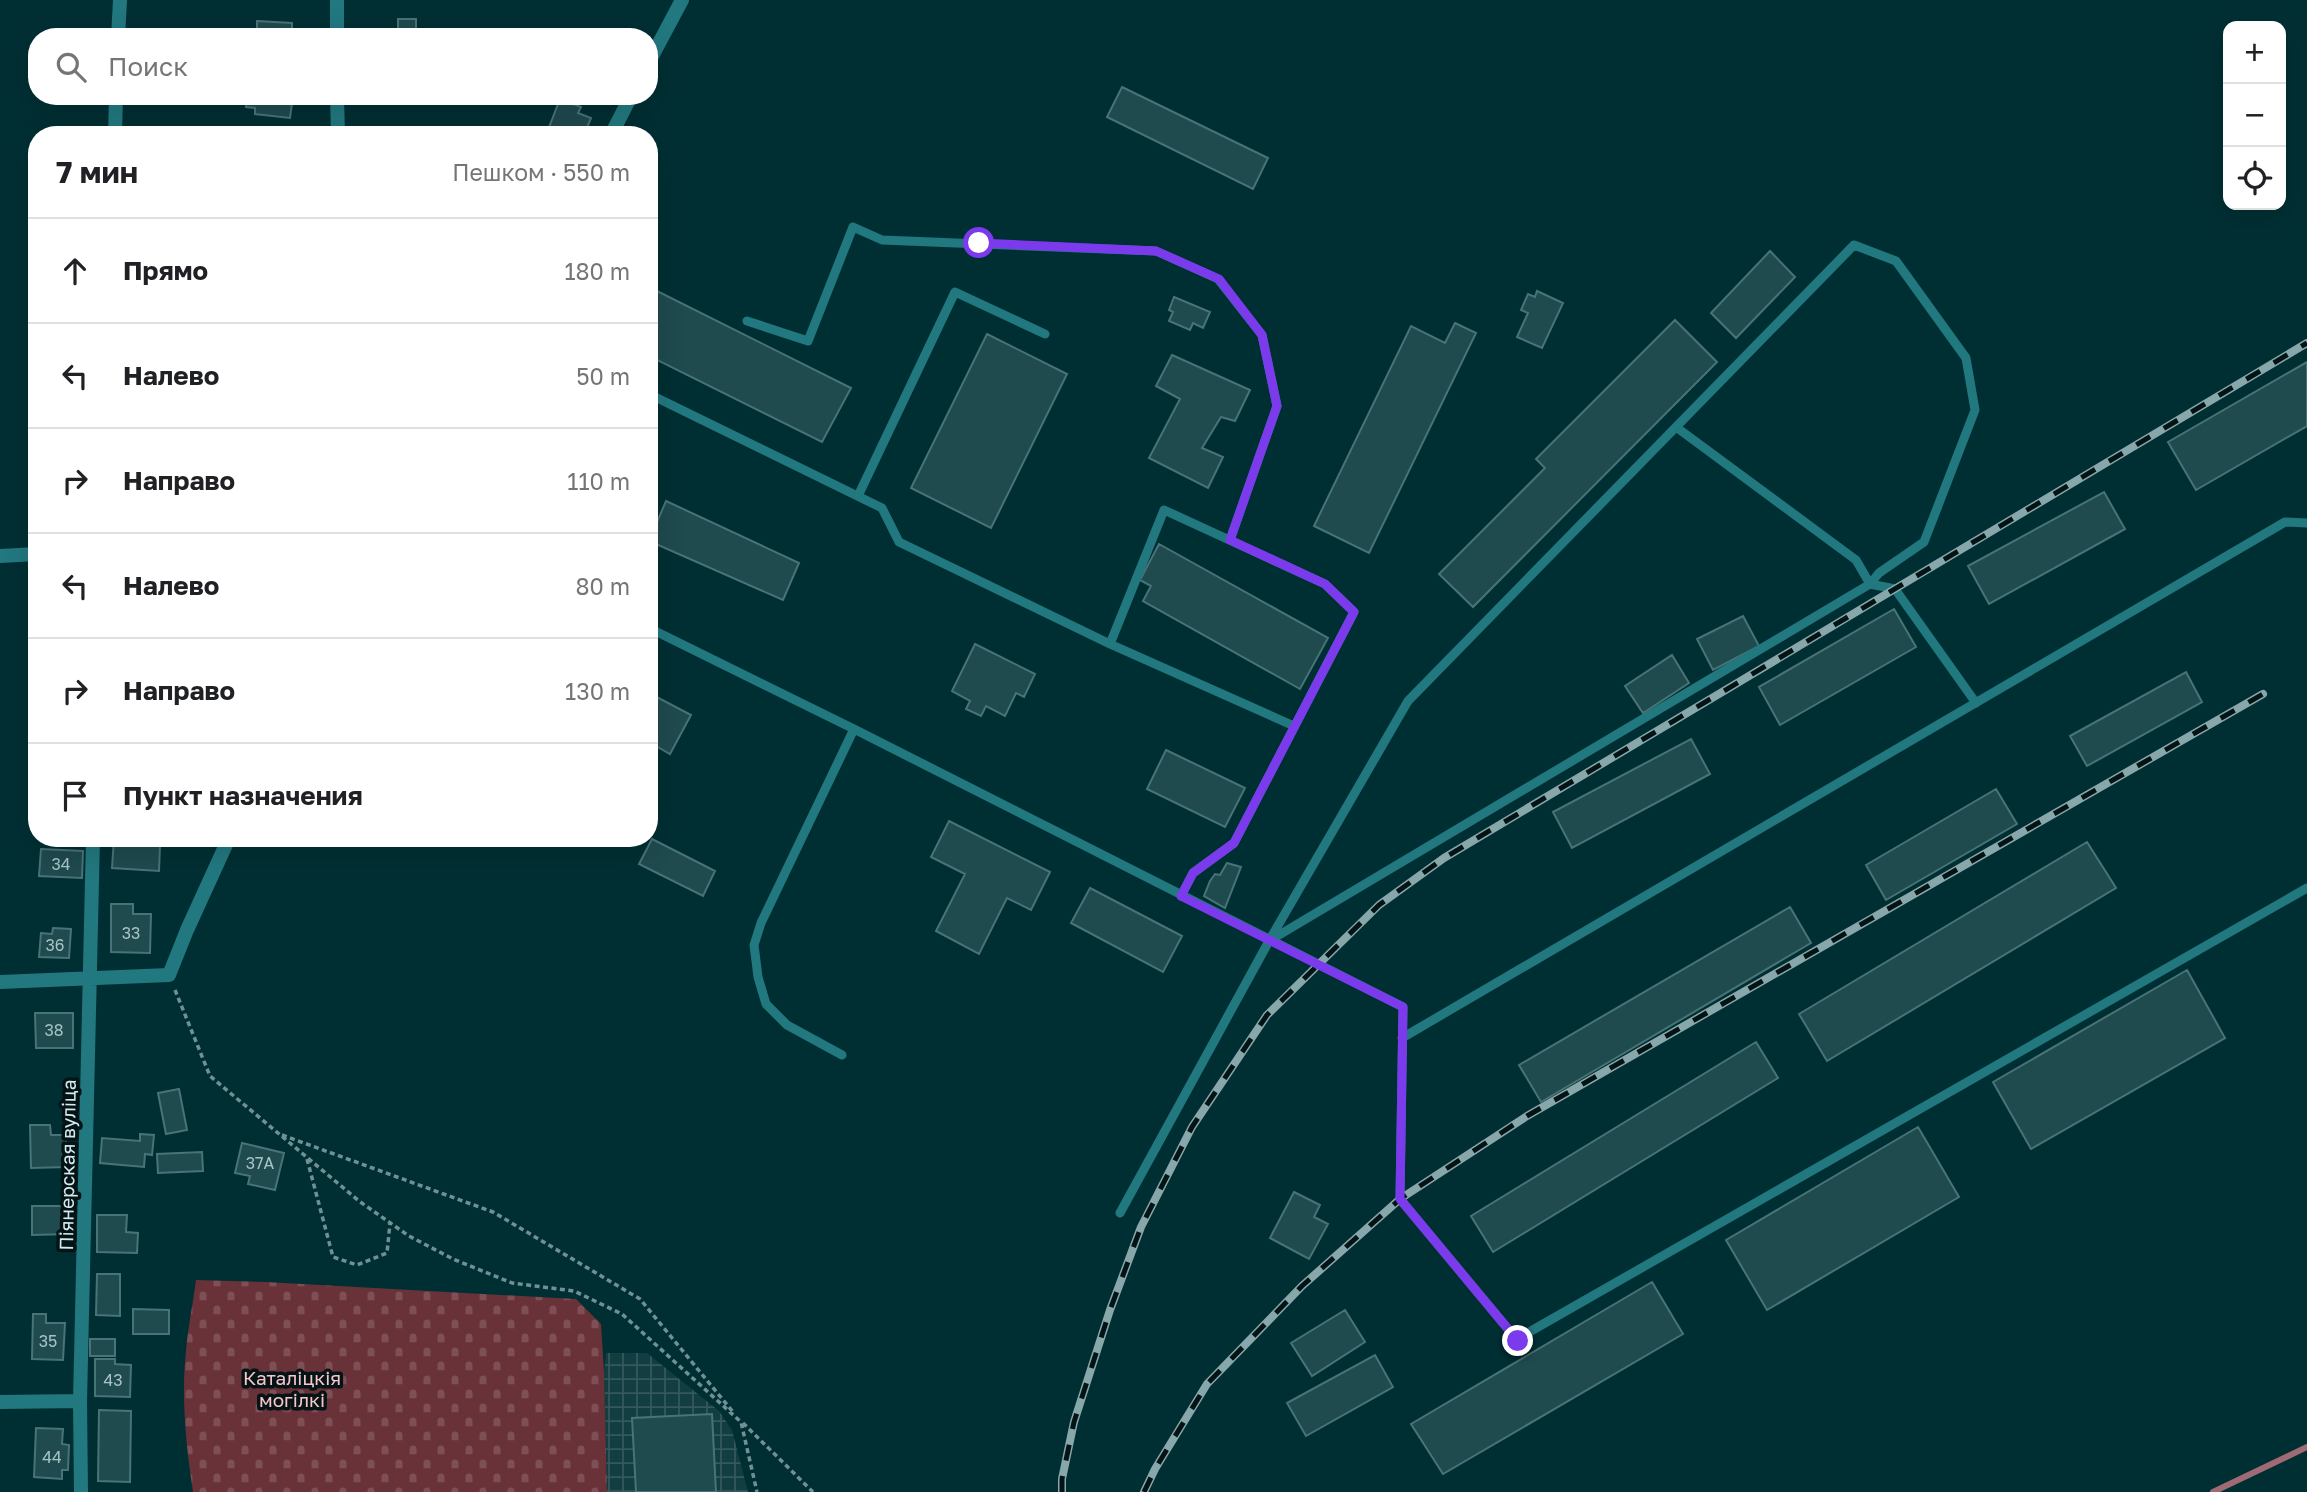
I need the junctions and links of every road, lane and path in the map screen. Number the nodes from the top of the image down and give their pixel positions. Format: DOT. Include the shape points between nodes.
graph roads {
  1 [pos="120,0"];
  2 [pos="337,0"];
  3 [pos="682,0"];
  4 [pos="118,28"];
  5 [pos="337,28"];
  6 [pos="658,45"];
  7 [pos="116,105"];
  8 [pos="337,105"];
  9 [pos="626,105"];
  10 [pos="114,126"];
  11 [pos="338,126"];
  12 [pos="616,126"];
  13 [pos="747,321"];
  14 [pos="1045,334"];
  15 [pos="658,398"];
  16 [pos="1676,427"];
  17 [pos="858,496"];
  18 [pos="2307,523"];
  19 [pos="1230,540"];
  20 [pos="28,554"];
  21 [pos="0,555"];
  22 [pos="1870,584"];
  23 [pos="658,632"];
  24 [pos="1110,645"];
  25 [pos="1976,703"];
  26 [pos="1294,726"];
  27 [pos="854,729"];
  28 [pos="93,847"];
  29 [pos="225,847"];
  30 [pos="2307,888"];
  31 [pos="1181,896"];
  32 [pos="1269,941"];
  33 [pos="169,975"];
  34 [pos="91,978"];
  35 [pos="0,982"];
  36 [pos="1402,1038"];
  37 [pos="842,1055"];
  38 [pos="277,1133"];
  39 [pos="307,1157"];
  40 [pos="1120,1213"];
  41 [pos="390,1223"];
  42 [pos="80,1401"];
  43 [pos="0,1402"];
  44 [pos="741,1422"];
  45 [pos="81,1492"];
  46 [pos="757,1492"];
  47 [pos="813,1492"];
  1 -- 4 [label="street"];
  2 -- 5 [label="street"];
  3 -- 6 [label="street"];
  7 -- 10 [label="street"];
  8 -- 11 [label="street"];
  9 -- 12 [label="street"];
  13 -- 19 [label="lane" via="808,341 853,227 882,240 1156,251 1219,279 1262,335 1277,406"];
  14 -- 17 [label="lane" via="955,292"];
  15 -- 17 [label="lane"];
  16 -- 22 [label="lane" via="1856,560"];
  16 -- 22 [label="lane" via="1854,245 1896,261 1966,358 1975,410 1924,542"];
  16 -- 32 [label="lane" via="1408,701"];
  17 -- 24 [label="lane" via="882,508 898,542"];
  18 -- 25 [label="lane" via="2285,522"];
  19 -- 24 [label="lane" via="1164,510"];
  19 -- 26 [label="lane" via="1325,584 1354,612"];
  20 -- 21 [label="street"];
  22 -- 25 [label="lane" via="1895,589"];
  22 -- 32 [label="lane"];
  23 -- 27 [label="lane"];
  24 -- 26 [label="lane"];
  25 -- 36 [label="lane"];
  26 -- 31 [label="lane" via="1234,843 1193,873"];
  27 -- 31 [label="lane"];
  27 -- 37 [label="lane" via="754,945 766,1004 787,1025"];
  28 -- 34 [label="street, Піянерская вуліца"];
  29 -- 33 [label="street"];
  30 -- 36 [label="lane" via="1518,1341 1400,1199"];
  31 -- 32 [label="lane"];
  32 -- 36 [label="lane" via="1403,1007"];
  32 -- 40 [label="lane"];
  33 -- 34 [label="street"];
  33 -- 38 [label="path" via="210,1076"];
  34 -- 35 [label="street"];
  34 -- 42 [label="street, Піянерская вуліца"];
  38 -- 39 [label="path"];
  38 -- 44 [label="path" via="493,1212 640,1299"];
  39 -- 41 [label="path"];
  39 -- 41 [label="path" via="332,1257 357,1265 387,1254"];
  41 -- 44 [label="path" via="453,1259 512,1283 574,1291 622,1314"];
  42 -- 43 [label="street"];
  42 -- 45 [label="street, Піянерская вуліца"];
  44 -- 46 [label="path"];
  44 -- 47 [label="path"];
}
